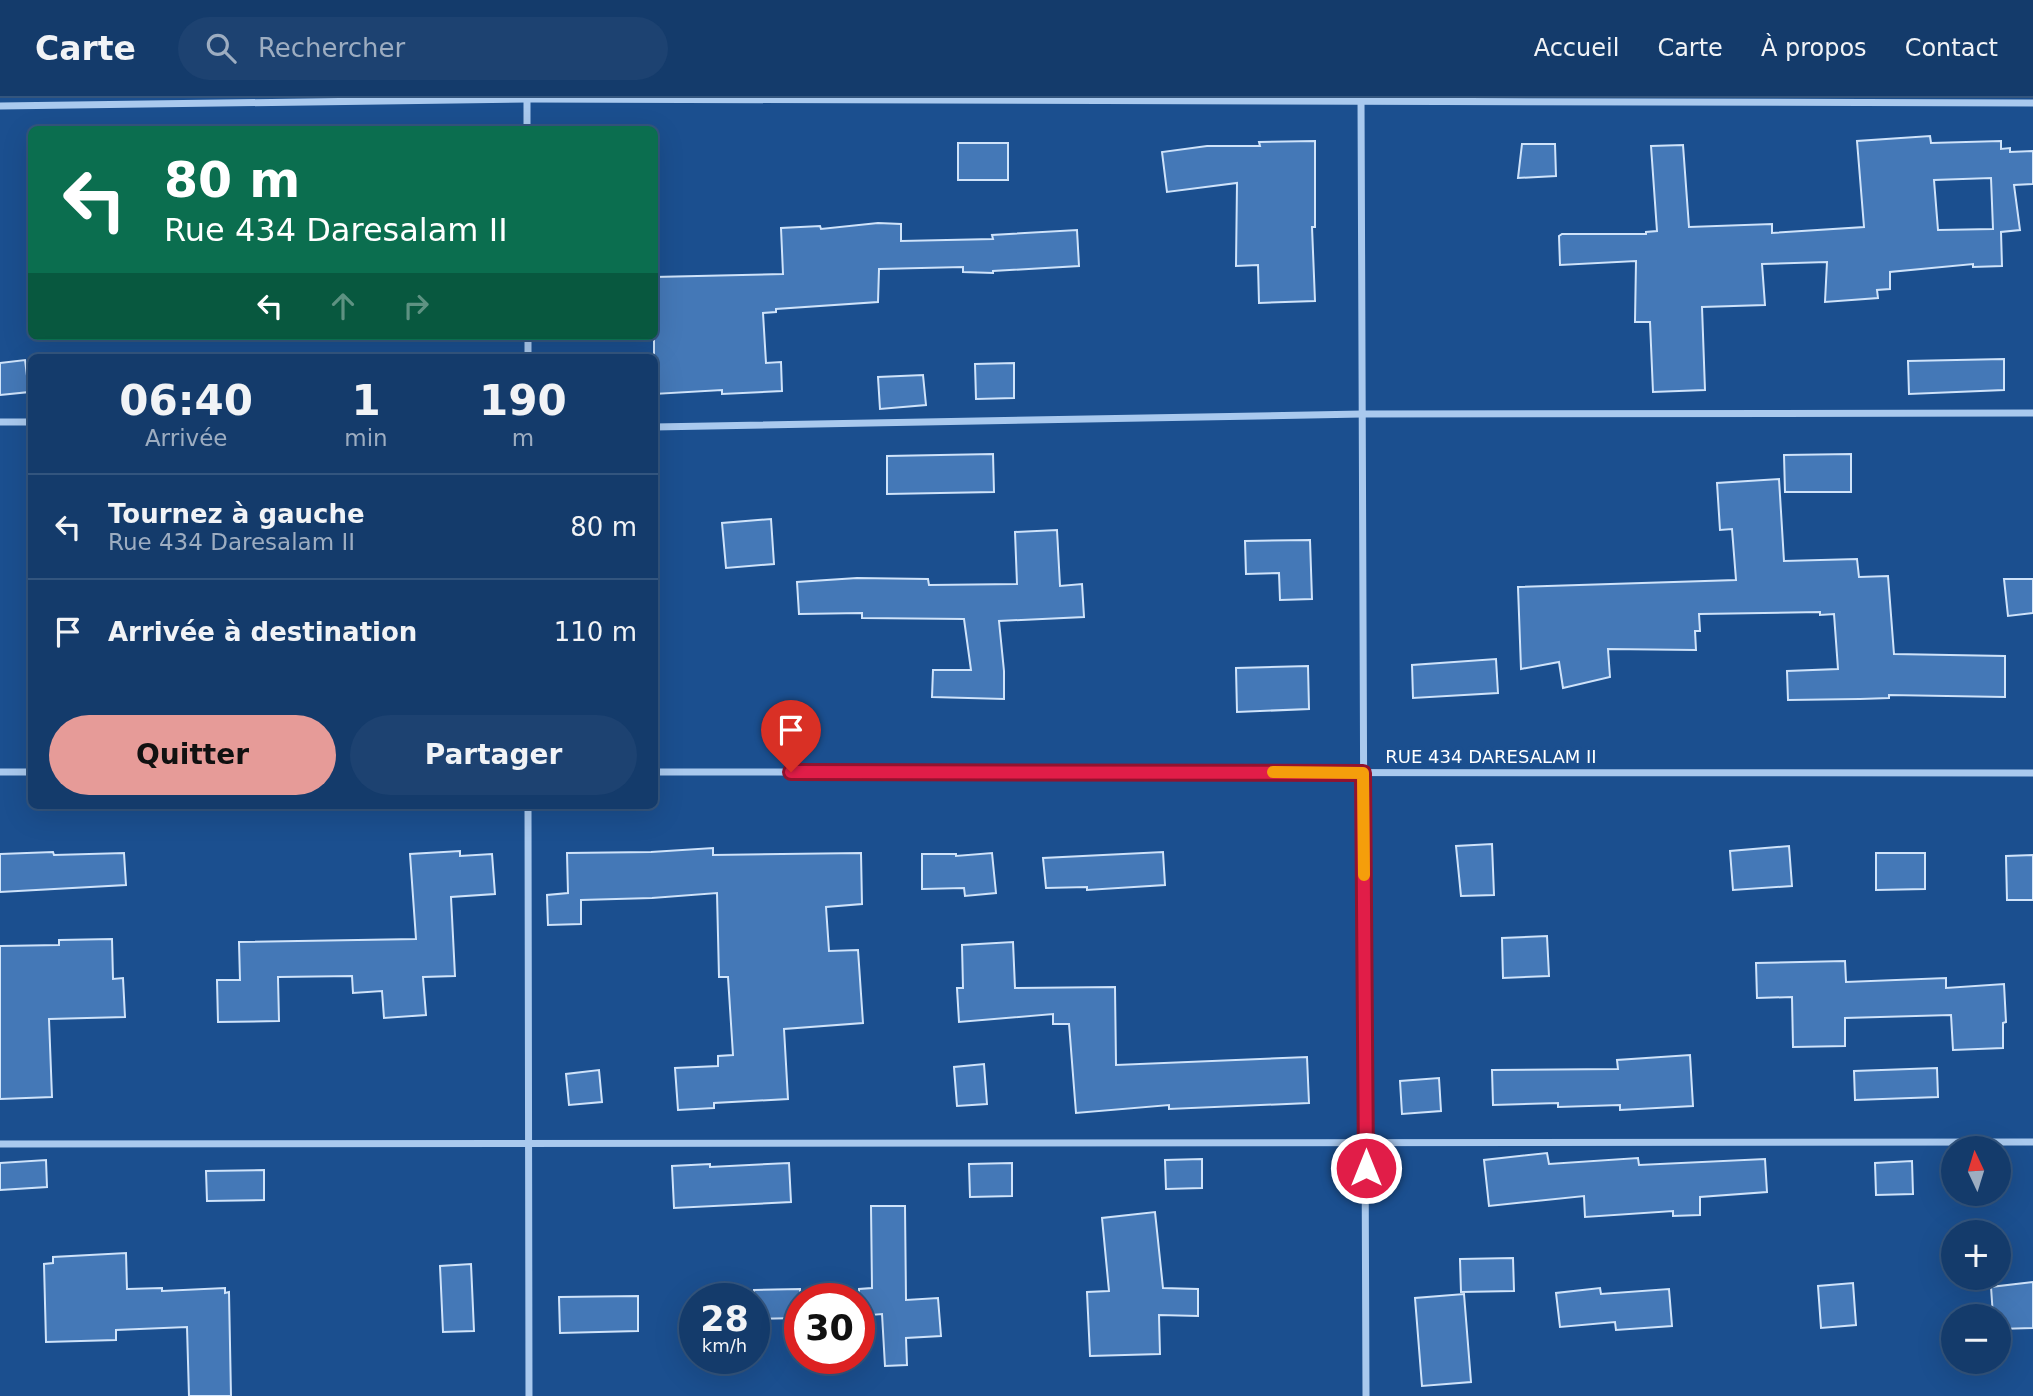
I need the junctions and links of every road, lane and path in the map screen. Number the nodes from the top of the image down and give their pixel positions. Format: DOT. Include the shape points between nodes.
graph roads {
  1 [pos="527,98"];
  2 [pos="1360,99"];
  3 [pos="2033,103"];
  4 [pos="0,106"];
  5 [pos="527,126"];
  6 [pos="2033,413"];
  7 [pos="1362,414"];
  8 [pos="0,422"];
  9 [pos="28,422"];
  10 [pos="658,427"];
  11 [pos="0,772"];
  12 [pos="28,772"];
  13 [pos="658,772"];
  14 [pos="1363,773"];
  15 [pos="2033,773"];
  16 [pos="528,809"];
  17 [pos="2033,1142"];
  18 [pos="528,1143"];
  19 [pos="1365,1143"];
  20 [pos="0,1144"];
  21 [pos="529,1396"];
  22 [pos="1366,1396"];
  1 -- 2 [label="street"];
  1 -- 4 [label="street"];
  1 -- 5 [label="street"];
  2 -- 3 [label="street"];
  2 -- 7 [label="street"];
  6 -- 7 [label="street"];
  7 -- 10 [label="street"];
  7 -- 14 [label="street"];
  8 -- 9 [label="street"];
  11 -- 12 [label="street"];
  13 -- 14 [label="street, RUE 434 DARESALAM II"];
  14 -- 15 [label="street, RUE 434 DARESALAM II"];
  14 -- 19 [label="street"];
  16 -- 18 [label="street"];
  17 -- 19 [label="street"];
  18 -- 19 [label="street"];
  18 -- 20 [label="street"];
  18 -- 21 [label="street"];
  19 -- 22 [label="street"];
}
